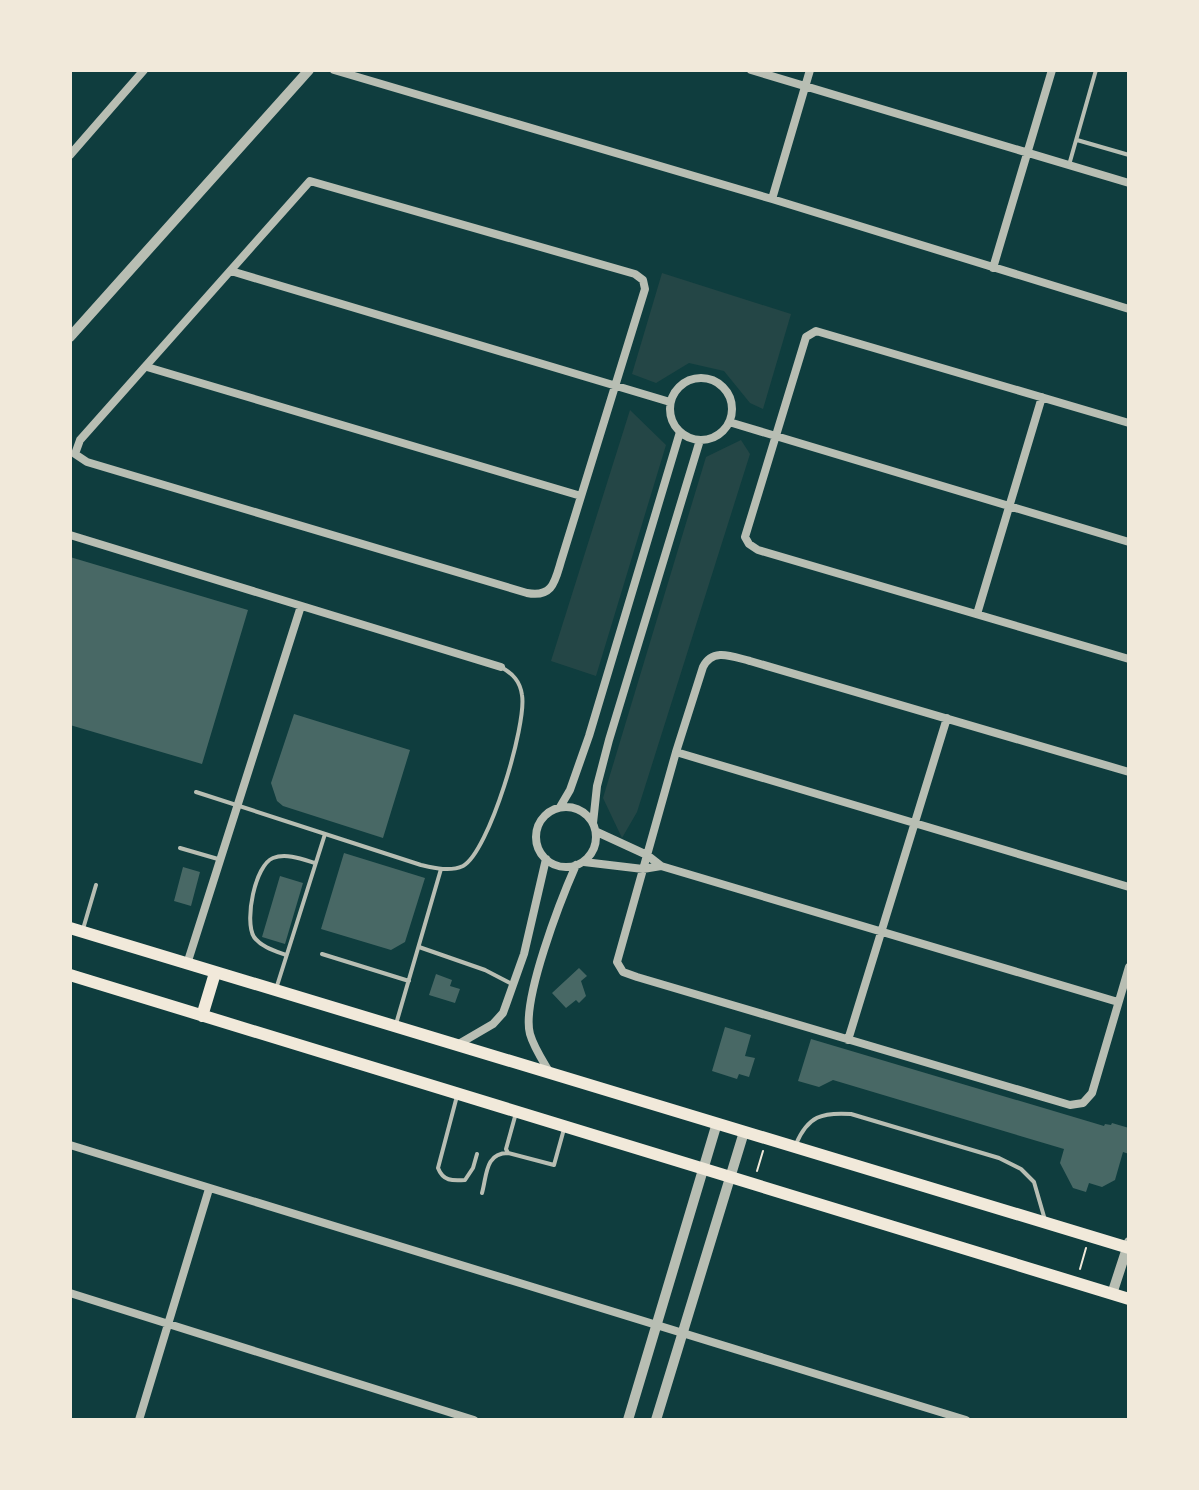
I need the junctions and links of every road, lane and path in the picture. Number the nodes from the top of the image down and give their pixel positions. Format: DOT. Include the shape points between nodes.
graph roads {
  1 [pos="144,70"];
  2 [pos="309,70"];
  3 [pos="334,70"];
  4 [pos="751,70"];
  5 [pos="810,70"];
  6 [pos="1052,70"];
  7 [pos="1096,70"];
  8 [pos="806,86"];
  9 [pos="1076,140"];
  10 [pos="1027,153"];
  11 [pos="70,155"];
  12 [pos="1129,155"];
  13 [pos="1069,165"];
  14 [pos="1129,183"];
  15 [pos="772,199"];
  16 [pos="993,268"];
  17 [pos="231,271"];
  18 [pos="1129,309"];
  19 [pos="70,337"];
  20 [pos="147,367"];
  21 [pos="617,386"];
  22 [pos="1042,397"];
  23 [pos="670,402"];
  24 [pos="729,422"];
  25 [pos="1129,423"];
  26 [pos="680,432"];
  27 [pos="776,436"];
  28 [pos="700,440"];
  29 [pos="72,455"];
  30 [pos="581,496"];
  31 [pos="1009,506"];
  32 [pos="70,535"];
  33 [pos="1129,542"];
  34 [pos="301,606"];
  35 [pos="977,614"];
  36 [pos="619,638"];
  37 [pos="638,643"];
  38 [pos="1129,659"];
  39 [pos="501,667"];
  40 [pos="947,718"];
  41 [pos="676,752"];
  42 [pos="1129,772"];
  43 [pos="196,792"];
  44 [pos="238,805"];
  45 [pos="560,807"];
  46 [pos="915,823"];
  47 [pos="595,827"];
  48 [pos="325,834"];
  49 [pos="180,848"];
  50 [pos="647,855"];
  51 [pos="546,859"];
  52 [pos="220,860"];
  53 [pos="315,863"];
  54 [pos="580,864"];
  55 [pos="661,866"];
  56 [pos="441,869"];
  57 [pos="643,869"];
  58 [pos="96,885"];
  59 [pos="1129,887"];
  60 [pos="76,930"];
  61 [pos="882,931"];
  62 [pos="419,947"];
  63 [pos="322,954"];
  64 [pos="286,955"];
  65 [pos="187,964"];
  66 [pos="1129,967"];
  67 [pos="215,973"];
  68 [pos="70,975"];
  69 [pos="409,981"];
  70 [pos="514,986"];
  71 [pos="275,991"];
  72 [pos="1118,1002"];
  73 [pos="202,1016"];
  74 [pos="396,1027"];
  75 [pos="848,1040"];
  76 [pos="457,1045"];
  77 [pos="551,1074"];
  78 [pos="457,1094"];
  79 [pos="516,1112"];
  80 [pos="717,1123"];
  81 [pos="564,1127"];
  82 [pos="744,1132"];
  83 [pos="767,1139"];
  84 [pos="70,1145"];
  85 [pos="794,1147"];
  86 [pos="508,1153"];
  87 [pos="477,1154"];
  88 [pos="704,1169"];
  89 [pos="730,1177"];
  90 [pos="753,1184"];
  91 [pos="209,1189"];
  92 [pos="482,1193"];
  93 [pos="1046,1223"];
  94 [pos="1090,1236"];
  95 [pos="1128,1246"];
  96 [pos="1076,1283"];
  97 [pos="70,1293"];
  98 [pos="1112,1294"];
  99 [pos="1129,1299"];
  100 [pos="168,1325"];
  101 [pos="656,1326"];
  102 [pos="682,1334"];
  103 [pos="139,1420"];
  104 [pos="474,1420"];
  105 [pos="628,1420"];
  106 [pos="656,1420"];
  107 [pos="966,1420"];
  1 -- 11 [label="street"];
  2 -- 19 [label="street"];
  3 -- 15 [label="street"];
  4 -- 8 [label="street"];
  5 -- 8 [label="street"];
  6 -- 10 [label="street"];
  7 -- 9 [label="lane"];
  8 -- 10 [label="street"];
  8 -- 15 [label="street"];
  9 -- 12 [label="lane"];
  9 -- 13 [label="lane"];
  10 -- 13 [label="street"];
  10 -- 16 [label="street"];
  13 -- 14 [label="street"];
  15 -- 16 [label="street"];
  16 -- 18 [label="street"];
  17 -- 20 [label="street"];
  17 -- 21 [label="street"];
  17 -- 21 [label="street" via="303,187 316,181 635,274 645,289"];
  20 -- 29 [label="street"];
  20 -- 30 [label="street"];
  21 -- 23 [label="street"];
  21 -- 30 [label="street"];
  22 -- 25 [label="street"];
  22 -- 27 [label="street" via="816,331 806,337"];
  22 -- 31 [label="street"];
  23 -- 24 [label="street" via="684,383 715,381 730,399"];
  23 -- 26 [label="street" via="672,421"];
  24 -- 27 [label="street"];
  24 -- 28 [label="street" via="717,435"];
  26 -- 28 [label="street"];
  26 -- 36 [label="street"];
  27 -- 31 [label="street"];
  27 -- 35 [label="street" via="745,537 749,544"];
  28 -- 37 [label="street"];
  29 -- 30 [label="street" via="537,595 550,590"];
  31 -- 33 [label="street"];
  31 -- 35 [label="street"];
  32 -- 34 [label="street"];
  34 -- 39 [label="street"];
  34 -- 44 [label="street"];
  35 -- 38 [label="street"];
  36 -- 37 [label="street"];
  36 -- 45 [label="street" via="577,773"];
  37 -- 47 [label="street" via="597,786"];
  39 -- 56 [label="lane" via="519,682 523,704 501,793 476,854 454,869"];
  40 -- 41 [label="street" via="713,655 703,667"];
  40 -- 42 [label="street"];
  40 -- 46 [label="street"];
  41 -- 46 [label="street"];
  41 -- 50 [label="street"];
  43 -- 44 [label="lane"];
  44 -- 48 [label="lane"];
  44 -- 52 [label="street"];
  45 -- 47 [label="street" via="582,811"];
  45 -- 51 [label="street" via="537,829 536,842"];
  46 -- 59 [label="street"];
  46 -- 61 [label="street"];
  47 -- 50 [label="street"];
  47 -- 54 [label="street" via="595,846"];
  48 -- 53 [label="lane"];
  48 -- 56 [label="lane"];
  49 -- 52 [label="lane"];
  50 -- 55 [label="street"];
  50 -- 57 [label="street"];
  51 -- 54 [label="street" via="560,867"];
  51 -- 70 [label="street"];
  52 -- 65 [label="street"];
  53 -- 64 [label="lane"];
  53 -- 64 [label="lane" via="275,857 266,861 257,882 250,928 258,942"];
  54 -- 57 [label="street"];
  54 -- 77 [label="street" via="552,927 528,1021 534,1046"];
  55 -- 57 [label="street"];
  55 -- 61 [label="street"];
  56 -- 62 [label="lane"];
  57 -- 75 [label="street" via="619,968"];
  58 -- 60 [label="lane"];
  60 -- 65 [label="main road"];
  61 -- 72 [label="street"];
  61 -- 75 [label="street"];
  62 -- 69 [label="lane"];
  62 -- 70 [label="lane"];
  63 -- 69 [label="lane"];
  64 -- 71 [label="lane"];
  65 -- 67 [label="main road"];
  66 -- 72 [label="street"];
  67 -- 71 [label="main road"];
  67 -- 73 [label="main road"];
  68 -- 73 [label="main road"];
  69 -- 74 [label="lane"];
  70 -- 76 [label="street" via="493,1024"];
  71 -- 74 [label="main road"];
  72 -- 75 [label="street" via="1088,1100 1077,1105"];
  73 -- 78 [label="main road"];
  74 -- 76 [label="main road"];
  76 -- 77 [label="main road"];
  77 -- 80 [label="main road"];
  78 -- 79 [label="main road"];
  78 -- 87 [label="lane" via="438,1168 441,1175 465,1180"];
  79 -- 81 [label="main road"];
  79 -- 86 [label="lane"];
  80 -- 82 [label="main road"];
  80 -- 88 [label="street"];
  81 -- 86 [label="lane" via="554,1165"];
  81 -- 88 [label="main road"];
  82 -- 83 [label="main road"];
  82 -- 89 [label="street"];
  83 -- 85 [label="main road"];
  83 -- 90 [label="path"];
  84 -- 91 [label="street"];
  85 -- 93 [label="main road"];
  85 -- 93 [label="lane" via="814,1119 834,1113 966,1148 1021,1169 1034,1182"];
  86 -- 92 [label="lane" via="491,1158"];
  88 -- 89 [label="main road"];
  88 -- 101 [label="street"];
  89 -- 90 [label="main road"];
  89 -- 102 [label="street"];
  90 -- 96 [label="main road"];
  91 -- 100 [label="street"];
  91 -- 101 [label="street"];
  93 -- 94 [label="main road"];
  94 -- 95 [label="main road"];
  94 -- 96 [label="path"];
  95 -- 98 [label="street"];
  96 -- 98 [label="main road"];
  97 -- 100 [label="street"];
  98 -- 99 [label="main road"];
  100 -- 103 [label="street"];
  100 -- 104 [label="street"];
  101 -- 102 [label="street"];
  101 -- 105 [label="street"];
  102 -- 106 [label="street"];
  102 -- 107 [label="street"];
}
